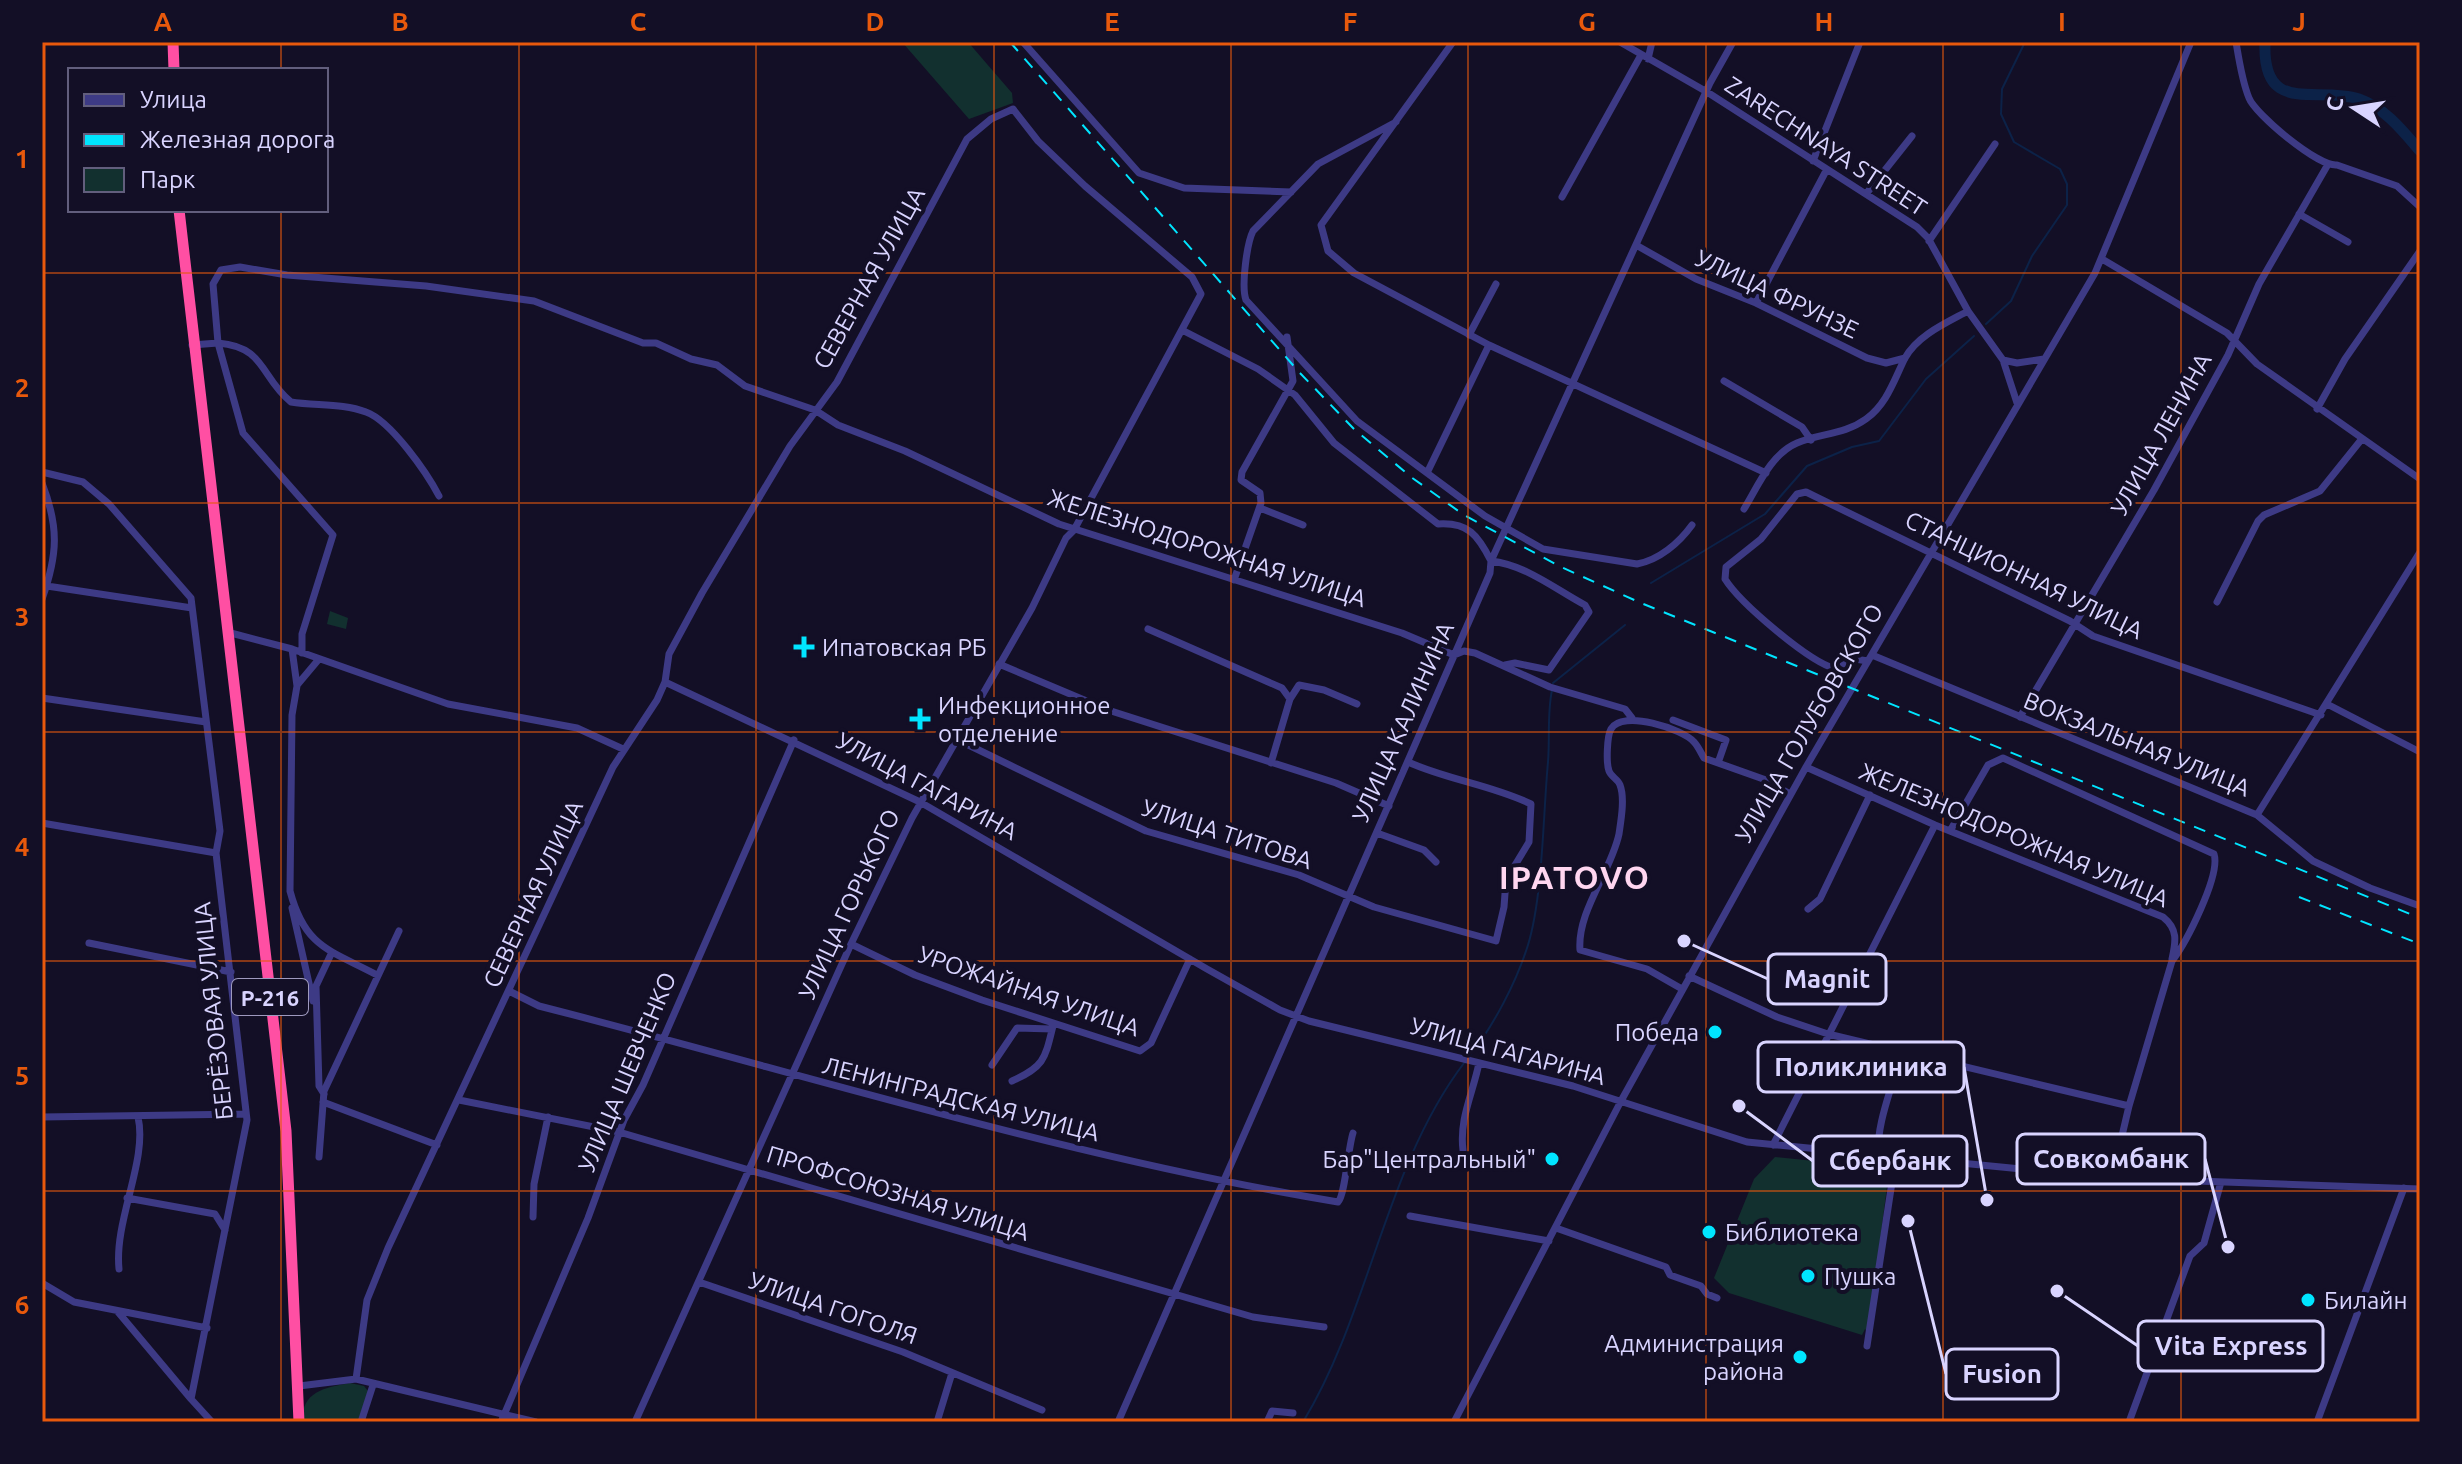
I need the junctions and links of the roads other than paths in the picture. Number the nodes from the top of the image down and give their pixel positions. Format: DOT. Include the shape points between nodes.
graph roads {
  1 [pos="173,42"];
  2 [pos="1023,42"];
  3 [pos="1453,42"];
  4 [pos="1620,42"];
  5 [pos="1652,42"];
  6 [pos="1733,42"];
  7 [pos="1860,42"];
  8 [pos="2191,42"];
  9 [pos="2236,42"];
  10 [pos="1644,57"];
  11 [pos="174,68"];
  12 [pos="1707,92"];
  13 [pos="1396,122"];
  14 [pos="1912,136"];
  15 [pos="1995,144"];
  16 [pos="1813,161"];
  17 [pos="2327,166"];
  18 [pos="1827,169"];
  19 [pos="1291,192"];
  20 [pos="1866,194"];
  21 [pos="1562,197"];
  22 [pos="2420,207"];
  23 [pos="179,212"];
  24 [pos="2299,214"];
  25 [pos="1929,241"];
  26 [pos="2348,242"];
  27 [pos="1636,245"];
  28 [pos="2420,251"];
  29 [pos="2102,259"];
  30 [pos="1496,284"];
  31 [pos="1201,294"];
  32 [pos="1756,303"];
  33 [pos="1968,311"];
  34 [pos="1182,330"];
  35 [pos="1469,335"];
  36 [pos="1287,337"];
  37 [pos="2234,341"];
  38 [pos="218,343"];
  39 [pos="192,345"];
  40 [pos="1489,345"];
  41 [pos="1289,348"];
  42 [pos="1905,358"];
  43 [pos="2044,359"];
  44 [pos="2003,360"];
  45 [pos="1886,363"];
  46 [pos="1897,380"];
  47 [pos="1724,381"];
  48 [pos="1573,384"];
  49 [pos="1286,390"];
  50 [pos="2017,404"];
  51 [pos="2317,409"];
  52 [pos="815,410"];
  53 [pos="1811,440"];
  54 [pos="2361,440"];
  55 [pos="42,472"];
  56 [pos="1427,473"];
  57 [pos="1766,473"];
  58 [pos="2420,479"];
  59 [pos="42,483"];
  60 [pos="439,496"];
  61 [pos="1260,508"];
  62 [pos="1744,509"];
  63 [pos="1303,525"];
  64 [pos="1692,525"];
  65 [pos="1507,527"];
  66 [pos="1074,530"];
  67 [pos="1931,552"];
  68 [pos="2420,552"];
  69 [pos="1491,561"];
  70 [pos="1234,580"];
  71 [pos="47,586"];
  72 [pos="42,599"];
  73 [pos="2217,602"];
  74 [pos="192,608"];
  75 [pos="2076,624"];
  76 [pos="1148,629"];
  77 [pos="227,632"];
  78 [pos="292,649"];
  79 [pos="302,653"];
  80 [pos="1454,655"];
  81 [pos="1870,658"];
  82 [pos="319,659"];
  83 [pos="999,664"];
  84 [pos="1503,665"];
  85 [pos="665,682"];
  86 [pos="297,686"];
  87 [pos="42,698"];
  88 [pos="1290,699"];
  89 [pos="1357,704"];
  90 [pos="2327,704"];
  91 [pos="2321,715"];
  92 [pos="2020,717"];
  93 [pos="1632,718"];
  94 [pos="1673,720"];
  95 [pos="206,722"];
  96 [pos="1697,729"];
  97 [pos="956,739"];
  98 [pos="794,740"];
  99 [pos="1693,740"];
  100 [pos="623,749"];
  101 [pos="2420,752"];
  102 [pos="1408,762"];
  103 [pos="1271,763"];
  104 [pos="1718,763"];
  105 [pos="1806,767"];
  106 [pos="1790,794"];
  107 [pos="1870,795"];
  108 [pos="920,802"];
  109 [pos="1389,806"];
  110 [pos="2257,815"];
  111 [pos="42,823"];
  112 [pos="1935,825"];
  113 [pos="1950,831"];
  114 [pos="1377,833"];
  115 [pos="216,853"];
  116 [pos="1436,862"];
  117 [pos="290,891"];
  118 [pos="1347,897"];
  119 [pos="2420,906"];
  120 [pos="1808,909"];
  121 [pos="399,931"];
  122 [pos="89,943"];
  123 [pos="851,944"];
  124 [pos="332,952"];
  125 [pos="1190,959"];
  126 [pos="2172,961"];
  127 [pos="231,972"];
  128 [pos="377,975"];
  129 [pos="1689,976"];
  130 [pos="1682,989"];
  131 [pos="511,992"];
  132 [pos="1020,1012"];
  133 [pos="317,1014"];
  134 [pos="1295,1016"];
  135 [pos="1053,1027"];
  136 [pos="1015,1030"];
  137 [pos="1828,1034"];
  138 [pos="660,1039"];
  139 [pos="1901,1050"];
  140 [pos="1476,1062"];
  141 [pos="992,1065"];
  142 [pos="792,1077"];
  143 [pos="1012,1081"];
  144 [pos="323,1098"];
  145 [pos="459,1100"];
  146 [pos="1621,1101"];
  147 [pos="2129,1106"];
  148 [pos="246,1114"];
  149 [pos="42,1117"];
  150 [pos="138,1117"];
  151 [pos="548,1117"];
  152 [pos="619,1132"];
  153 [pos="1353,1133"];
  154 [pos="437,1145"];
  155 [pos="1773,1145"];
  156 [pos="1463,1150"];
  157 [pos="1878,1155"];
  158 [pos="1896,1156"];
  159 [pos="319,1157"];
  160 [pos="750,1169"];
  161 [pos="2112,1178"];
  162 [pos="1221,1180"];
  163 [pos="2221,1182"];
  164 [pos="2404,1188"];
  165 [pos="2420,1189"];
  166 [pos="127,1198"];
  167 [pos="1410,1216"];
  168 [pos="533,1217"];
  169 [pos="1556,1228"];
  170 [pos="226,1232"];
  171 [pos="1549,1241"];
  172 [pos="119,1269"];
  173 [pos="699,1282"];
  174 [pos="42,1283"];
  175 [pos="1171,1294"];
  176 [pos="1717,1298"];
  177 [pos="118,1312"];
  178 [pos="1324,1327"];
  179 [pos="207,1328"];
  180 [pos="1867,1346"];
  181 [pos="952,1373"];
  182 [pos="356,1379"];
  183 [pos="373,1385"];
  184 [pos="299,1386"];
  185 [pos="191,1399"];
  186 [pos="1042,1410"];
  187 [pos="1293,1413"];
  188 [pos="502,1418"];
  189 [pos="296,1421"];
  190 [pos="212,1422"];
  191 [pos="361,1422"];
  192 [pos="536,1422"];
  193 [pos="635,1422"];
  194 [pos="937,1422"];
  195 [pos="1118,1422"];
  196 [pos="1267,1422"];
  197 [pos="1454,1422"];
  198 [pos="2129,1422"];
  199 [pos="2317,1422"];
  1 -- 11 [label="highway"];
  2 -- 19 [label="street" via="1139,173 1184,188"];
  3 -- 13 [label="street"];
  4 -- 10 [label="street, ZARECHNAYA STREET"];
  5 -- 10 [label="street"];
  6 -- 12 [label="street, УЛИЦА КАЛИНИНА"];
  7 -- 16 [label="street"];
  8 -- 29 [label="street, УЛИЦА ГОЛУБОВСКОГО"];
  9 -- 17 [label="street" via="2250,101 2296,146"];
  10 -- 12 [label="street, ZARECHNAYA STREET"];
  10 -- 21 [label="street"];
  12 -- 16 [label="street, ZARECHNAYA STREET"];
  12 -- 27 [label="street, УЛИЦА КАЛИНИНА"];
  13 -- 19 [label="street" via="1318,164"];
  13 -- 35 [label="street" via="1321,225 1326,248 1341,265"];
  14 -- 20 [label="street"];
  15 -- 25 [label="street"];
  16 -- 18 [label="street, ZARECHNAYA STREET"];
  17 -- 22 [label="street" via="2395,185"];
  17 -- 24 [label="street, УЛИЦА ЛЕНИНА"];
  18 -- 20 [label="street, ZARECHNAYA STREET"];
  18 -- 32 [label="street"];
  19 -- 41 [label="street" via="1246,244 1243,291"];
  20 -- 25 [label="street, ZARECHNAYA STREET" via="1917,227"];
  23 -- 39 [label="highway, Р-216"];
  24 -- 26 [label="street"];
  24 -- 37 [label="street, УЛИЦА ЛЕНИНА"];
  25 -- 33 [label="street, ZARECHNAYA STREET"];
  27 -- 32 [label="street, УЛИЦА ФРУНЗЕ" via="1696,279"];
  27 -- 48 [label="street, УЛИЦА КАЛИНИНА"];
  28 -- 51 [label="street"];
  29 -- 37 [label="street"];
  29 -- 43 [label="street, УЛИЦА ГОЛУБОВСКОГО"];
  30 -- 35 [label="street"];
  31 -- 34 [label="street, УЛИЦА ГОРЬКОГО"];
  31 -- 52 [label="street, СЕВЕРНАЯ УЛИЦА" via="1192,277 1085,186 1013,109 972,132 837,382"];
  32 -- 45 [label="street, УЛИЦА ФРУНЗЕ"];
  33 -- 42 [label="street" via="1941,325"];
  33 -- 44 [label="street, ZARECHNAYA STREET"];
  34 -- 49 [label="street" via="1258,369"];
  34 -- 66 [label="street, УЛИЦА ГОРЬКОГО"];
  35 -- 40 [label="street"];
  36 -- 41 [label="street"];
  37 -- 51 [label="street"];
  37 -- 75 [label="street, УЛИЦА ЛЕНИНА"];
  38 -- 39 [label="street"];
  38 -- 52 [label="street, ЖЕЛЕЗНОДОРОЖНАЯ УЛИЦА" via="213,284 227,267 426,286 544,303 717,365 745,386"];
  38 -- 60 [label="street" via="250,352 291,402 375,416 425,472"];
  38 -- 79 [label="street" via="243,433 333,535 302,634"];
  39 -- 77 [label="highway, Р-216"];
  40 -- 48 [label="street"];
  40 -- 56 [label="street"];
  41 -- 49 [label="street" via="1294,373"];
  41 -- 56 [label="street" via="1357,421"];
  42 -- 45 [label="street"];
  42 -- 46 [label="street"];
  43 -- 44 [label="street"];
  43 -- 50 [label="street, УЛИЦА ГОЛУБОВСКОГО"];
  44 -- 50 [label="street, ZARECHNAYA STREET"];
  45 -- 46 [label="street"];
  46 -- 53 [label="street" via="1867,419"];
  47 -- 53 [label="street" via="1802,427"];
  48 -- 57 [label="street"];
  48 -- 65 [label="street, УЛИЦА КАЛИНИНА"];
  49 -- 61 [label="street" via="1242,472 1241,480 1260,493"];
  49 -- 69 [label="street" via="1334,443 1420,512 1438,524 1467,527"];
  50 -- 67 [label="street, УЛИЦА ГОЛУБОВСКОГО"];
  51 -- 54 [label="street"];
  52 -- 66 [label="street, ЖЕЛЕЗНОДОРОЖНАЯ УЛИЦА"];
  52 -- 85 [label="street, СЕВЕРНАЯ УЛИЦА" via="679,635"];
  53 -- 57 [label="street" via="1783,451"];
  54 -- 58 [label="street"];
  54 -- 73 [label="street" via="2320,491 2258,521"];
  55 -- 74 [label="street" via="83,482 109,504 183,586"];
  56 -- 65 [label="street"];
  57 -- 62 [label="street"];
  59 -- 71 [label="street" via="55,516"];
  61 -- 63 [label="street"];
  61 -- 70 [label="street"];
  64 -- 65 [label="street" via="1651,561 1637,564 1543,549"];
  65 -- 69 [label="street, УЛИЦА КАЛИНИНА"];
  66 -- 70 [label="street, ЖЕЛЕЗНОДОРОЖНАЯ УЛИЦА"];
  66 -- 83 [label="street, УЛИЦА ГОРЬКОГО"];
  67 -- 75 [label="street, СТАНЦИОННАЯ УЛИЦА"];
  67 -- 81 [label="street, УЛИЦА ГОЛУБОВСКОГО"];
  67 -- 81 [label="street, СТАНЦИОННАЯ УЛИЦА" via="1806,492 1791,498 1761,539 1726,567 1725,579 1770,627 1825,665 1836,669"];
  68 -- 90 [label="street"];
  69 -- 80 [label="street, УЛИЦА КАЛИНИНА"];
  69 -- 84 [label="street" via="1534,576 1589,612 1549,670"];
  70 -- 80 [label="street, ЖЕЛЕЗНОДОРОЖНАЯ УЛИЦА" via="1423,640"];
  71 -- 72 [label="street"];
  71 -- 74 [label="street"];
  74 -- 95 [label="street, БЕРЁЗОВАЯ УЛИЦА"];
  75 -- 91 [label="street, СТАНЦИОННАЯ УЛИЦА" via="2133,652"];
  75 -- 92 [label="street, УЛИЦА ЛЕНИНА"];
  76 -- 88 [label="street" via="1282,688"];
  77 -- 78 [label="street"];
  77 -- 184 [label="highway, Р-216" via="286,1131"];
  78 -- 79 [label="street"];
  78 -- 86 [label="street"];
  79 -- 82 [label="street"];
  80 -- 84 [label="street, ЖЕЛЕЗНОДОРОЖНАЯ УЛИЦА" via="1464,651"];
  80 -- 102 [label="street, УЛИЦА КАЛИНИНА"];
  81 -- 92 [label="street, ВОКЗАЛЬНАЯ УЛИЦА"];
  81 -- 105 [label="street, УЛИЦА ГОЛУБОВСКОГО"];
  82 -- 86 [label="street"];
  82 -- 100 [label="street" via="448,704 577,728"];
  83 -- 97 [label="street, УЛИЦА ГОРЬКОГО"];
  83 -- 103 [label="street" via="1108,710"];
  84 -- 93 [label="street, ЖЕЛЕЗНОДОРОЖНАЯ УЛИЦА" via="1553,688 1625,709"];
  85 -- 98 [label="street, УЛИЦА ГАГАРИНА"];
  85 -- 100 [label="street, СЕВЕРНАЯ УЛИЦА"];
  86 -- 117 [label="street" via="292,715"];
  87 -- 95 [label="street"];
  88 -- 89 [label="street" via="1299,685"];
  88 -- 103 [label="street"];
  90 -- 91 [label="street"];
  90 -- 101 [label="street"];
  91 -- 110 [label="street"];
  92 -- 110 [label="street, ВОКЗАЛЬНАЯ УЛИЦА"];
  93 -- 99 [label="street"];
  93 -- 130 [label="street" via="1618,721 1608,735 1609,771 1621,788 1619,832 1584,923 1580,950 1647,969"];
  94 -- 96 [label="street"];
  95 -- 115 [label="street, БЕРЁЗОВАЯ УЛИЦА" via="220,831"];
  96 -- 99 [label="street"];
  96 -- 104 [label="street" via="1726,740"];
  97 -- 108 [label="street, УЛИЦА ГОРЬКОГО"];
  97 -- 118 [label="street, УЛИЦА ТИТОВА" via="1146,831 1299,875"];
  98 -- 108 [label="street, УЛИЦА ГАГАРИНА"];
  98 -- 138 [label="street, УЛИЦА ШЕВЧЕНКО"];
  99 -- 104 [label="street" via="1704,758"];
  100 -- 131 [label="street, СЕВЕРНАЯ УЛИЦА"];
  102 -- 109 [label="street, УЛИЦА КАЛИНИНА"];
  102 -- 118 [label="street, УЛИЦА ТИТОВА" via="1531,804 1529,842 1506,880 1496,941"];
  103 -- 109 [label="street"];
  104 -- 106 [label="street"];
  105 -- 106 [label="street, УЛИЦА ГОЛУБОВСКОГО"];
  105 -- 107 [label="street, ЖЕЛЕЗНОДОРОЖНАЯ УЛИЦА"];
  106 -- 129 [label="street, УЛИЦА ГОЛУБОВСКОГО"];
  107 -- 112 [label="street, ЖЕЛЕЗНОДОРОЖНАЯ УЛИЦА"];
  107 -- 120 [label="street" via="1820,899"];
  108 -- 123 [label="street, УЛИЦА ГОРЬКОГО"];
  108 -- 125 [label="street, УЛИЦА ГАГАРИНА"];
  109 -- 114 [label="street, УЛИЦА КАЛИНИНА"];
  110 -- 119 [label="street, ВОКЗАЛЬНАЯ УЛИЦА" via="2313,861"];
  111 -- 115 [label="street"];
  112 -- 113 [label="street, ЖЕЛЕЗНОДОРОЖНАЯ УЛИЦА"];
  112 -- 137 [label="street"];
  113 -- 126 [label="street, ЖЕЛЕЗНОДОРОЖНАЯ УЛИЦА" via="2163,917 2173,925"];
  113 -- 126 [label="street" via="1995,759 2003,758 2214,854 2215,869 2185,944"];
  114 -- 116 [label="street" via="1424,850"];
  114 -- 118 [label="street, УЛИЦА КАЛИНИНА"];
  115 -- 127 [label="street, БЕРЁЗОВАЯ УЛИЦА"];
  117 -- 124 [label="street" via="312,940"];
  117 -- 133 [label="street" via="294,930"];
  118 -- 134 [label="street, УЛИЦА КАЛИНИНА"];
  121 -- 128 [label="street"];
  122 -- 127 [label="street"];
  123 -- 132 [label="street, УРОЖАЙНАЯ УЛИЦА" via="915,975"];
  123 -- 142 [label="street, УЛИЦА ГОРЬКОГО"];
  124 -- 128 [label="street"];
  124 -- 133 [label="street" via="319,974"];
  125 -- 134 [label="street, УЛИЦА ГАГАРИНА"];
  125 -- 135 [label="street, УРОЖАЙНАЯ УЛИЦА" via="1143,1051"];
  126 -- 147 [label="street"];
  127 -- 148 [label="street, БЕРЁЗОВАЯ УЛИЦА"];
  128 -- 144 [label="street"];
  129 -- 130 [label="street, УЛИЦА ГОЛУБОВСКОГО"];
  129 -- 137 [label="street"];
  130 -- 146 [label="street, УЛИЦА ГОЛУБОВСКОГО"];
  131 -- 138 [label="street, ЛЕНИНГРАДСКАЯ УЛИЦА" via="539,1006"];
  131 -- 145 [label="street, СЕВЕРНАЯ УЛИЦА"];
  132 -- 135 [label="street, УРОЖАЙНАЯ УЛИЦА"];
  132 -- 136 [label="street"];
  133 -- 144 [label="street"];
  134 -- 140 [label="street, УЛИЦА ГАГАРИНА"];
  134 -- 162 [label="street, УЛИЦА КАЛИНИНА"];
  135 -- 136 [label="street"];
  135 -- 143 [label="street" via="1049,1049 1037,1067"];
  136 -- 141 [label="street"];
  137 -- 139 [label="street"];
  137 -- 155 [label="street"];
  138 -- 142 [label="street, ЛЕНИНГРАДСКАЯ УЛИЦА"];
  138 -- 152 [label="street, УЛИЦА ШЕВЧЕНКО"];
  139 -- 147 [label="street"];
  139 -- 157 [label="street" via="1879,1125"];
  140 -- 146 [label="street, УЛИЦА ГАГАРИНА"];
  140 -- 156 [label="street" via="1474,1091 1460,1128"];
  142 -- 160 [label="street, УЛИЦА ГОРЬКОГО"];
  142 -- 162 [label="street, ЛЕНИНГРАДСКАЯ УЛИЦА" via="1005,1133"];
  144 -- 154 [label="street"];
  144 -- 159 [label="street"];
  145 -- 151 [label="street, ПРОФСОЮЗНАЯ УЛИЦА"];
  145 -- 154 [label="street, СЕВЕРНАЯ УЛИЦА"];
  146 -- 155 [label="street, УЛИЦА ГАГАРИНА" via="1747,1142"];
  146 -- 169 [label="street, УЛИЦА ГОЛУБОВСКОГО"];
  147 -- 161 [label="street"];
  148 -- 150 [label="street"];
  148 -- 170 [label="street, БЕРЁЗОВАЯ УЛИЦА"];
  149 -- 150 [label="street"];
  150 -- 166 [label="street" via="139,1145"];
  151 -- 152 [label="street, ПРОФСОЮЗНАЯ УЛИЦА"];
  151 -- 168 [label="street"];
  152 -- 160 [label="street, ПРОФСОЮЗНАЯ УЛИЦА"];
  152 -- 188 [label="street, УЛИЦА ШЕВЧЕНКО"];
  153 -- 162 [label="street, ЛЕНИНГРАДСКАЯ УЛИЦА" via="1339,1202"];
  154 -- 182 [label="street, СЕВЕРНАЯ УЛИЦА" via="367,1300"];
  155 -- 157 [label="street, УЛИЦА ГАГАРИНА"];
  157 -- 158 [label="street, УЛИЦА ГАГАРИНА"];
  158 -- 161 [label="street, УЛИЦА ГАГАРИНА"];
  158 -- 180 [label="street"];
  160 -- 173 [label="street, УЛИЦА ГОРЬКОГО"];
  160 -- 175 [label="street, ПРОФСОЮЗНАЯ УЛИЦА"];
  161 -- 163 [label="street, УЛИЦА ГАГАРИНА"];
  162 -- 175 [label="street, УЛИЦА КАЛИНИНА"];
  163 -- 164 [label="street, УЛИЦА ГАГАРИНА"];
  163 -- 198 [label="street" via="2204,1243 2190,1256"];
  164 -- 165 [label="street, УЛИЦА ГАГАРИНА"];
  164 -- 199 [label="street"];
  166 -- 170 [label="street" via="215,1214"];
  166 -- 172 [label="street" via="117,1250"];
  167 -- 171 [label="street"];
  169 -- 171 [label="street, УЛИЦА ГОЛУБОВСКОГО"];
  169 -- 176 [label="street" via="1666,1267 1670,1275"];
  170 -- 179 [label="street, БЕРЁЗОВАЯ УЛИЦА"];
  171 -- 197 [label="street, УЛИЦА ГОЛУБОВСКОГО"];
  173 -- 181 [label="street, УЛИЦА ГОГОЛЯ"];
  173 -- 193 [label="street, УЛИЦА ГОРЬКОГО"];
  174 -- 177 [label="street" via="74,1302"];
  175 -- 178 [label="street, ПРОФСОЮЗНАЯ УЛИЦА" via="1253,1317"];
  175 -- 195 [label="street, УЛИЦА КАЛИНИНА"];
  177 -- 179 [label="street"];
  177 -- 185 [label="street"];
  179 -- 185 [label="street, БЕРЁЗОВАЯ УЛИЦА"];
  181 -- 186 [label="street, УЛИЦА ГОГОЛЯ"];
  181 -- 194 [label="street"];
  182 -- 183 [label="street"];
  182 -- 184 [label="street"];
  183 -- 188 [label="street"];
  183 -- 191 [label="street"];
  184 -- 189 [label="highway, Р-216"];
  185 -- 190 [label="street"];
  187 -- 196 [label="street" via="1272,1411"];
  188 -- 192 [label="street"];
}
